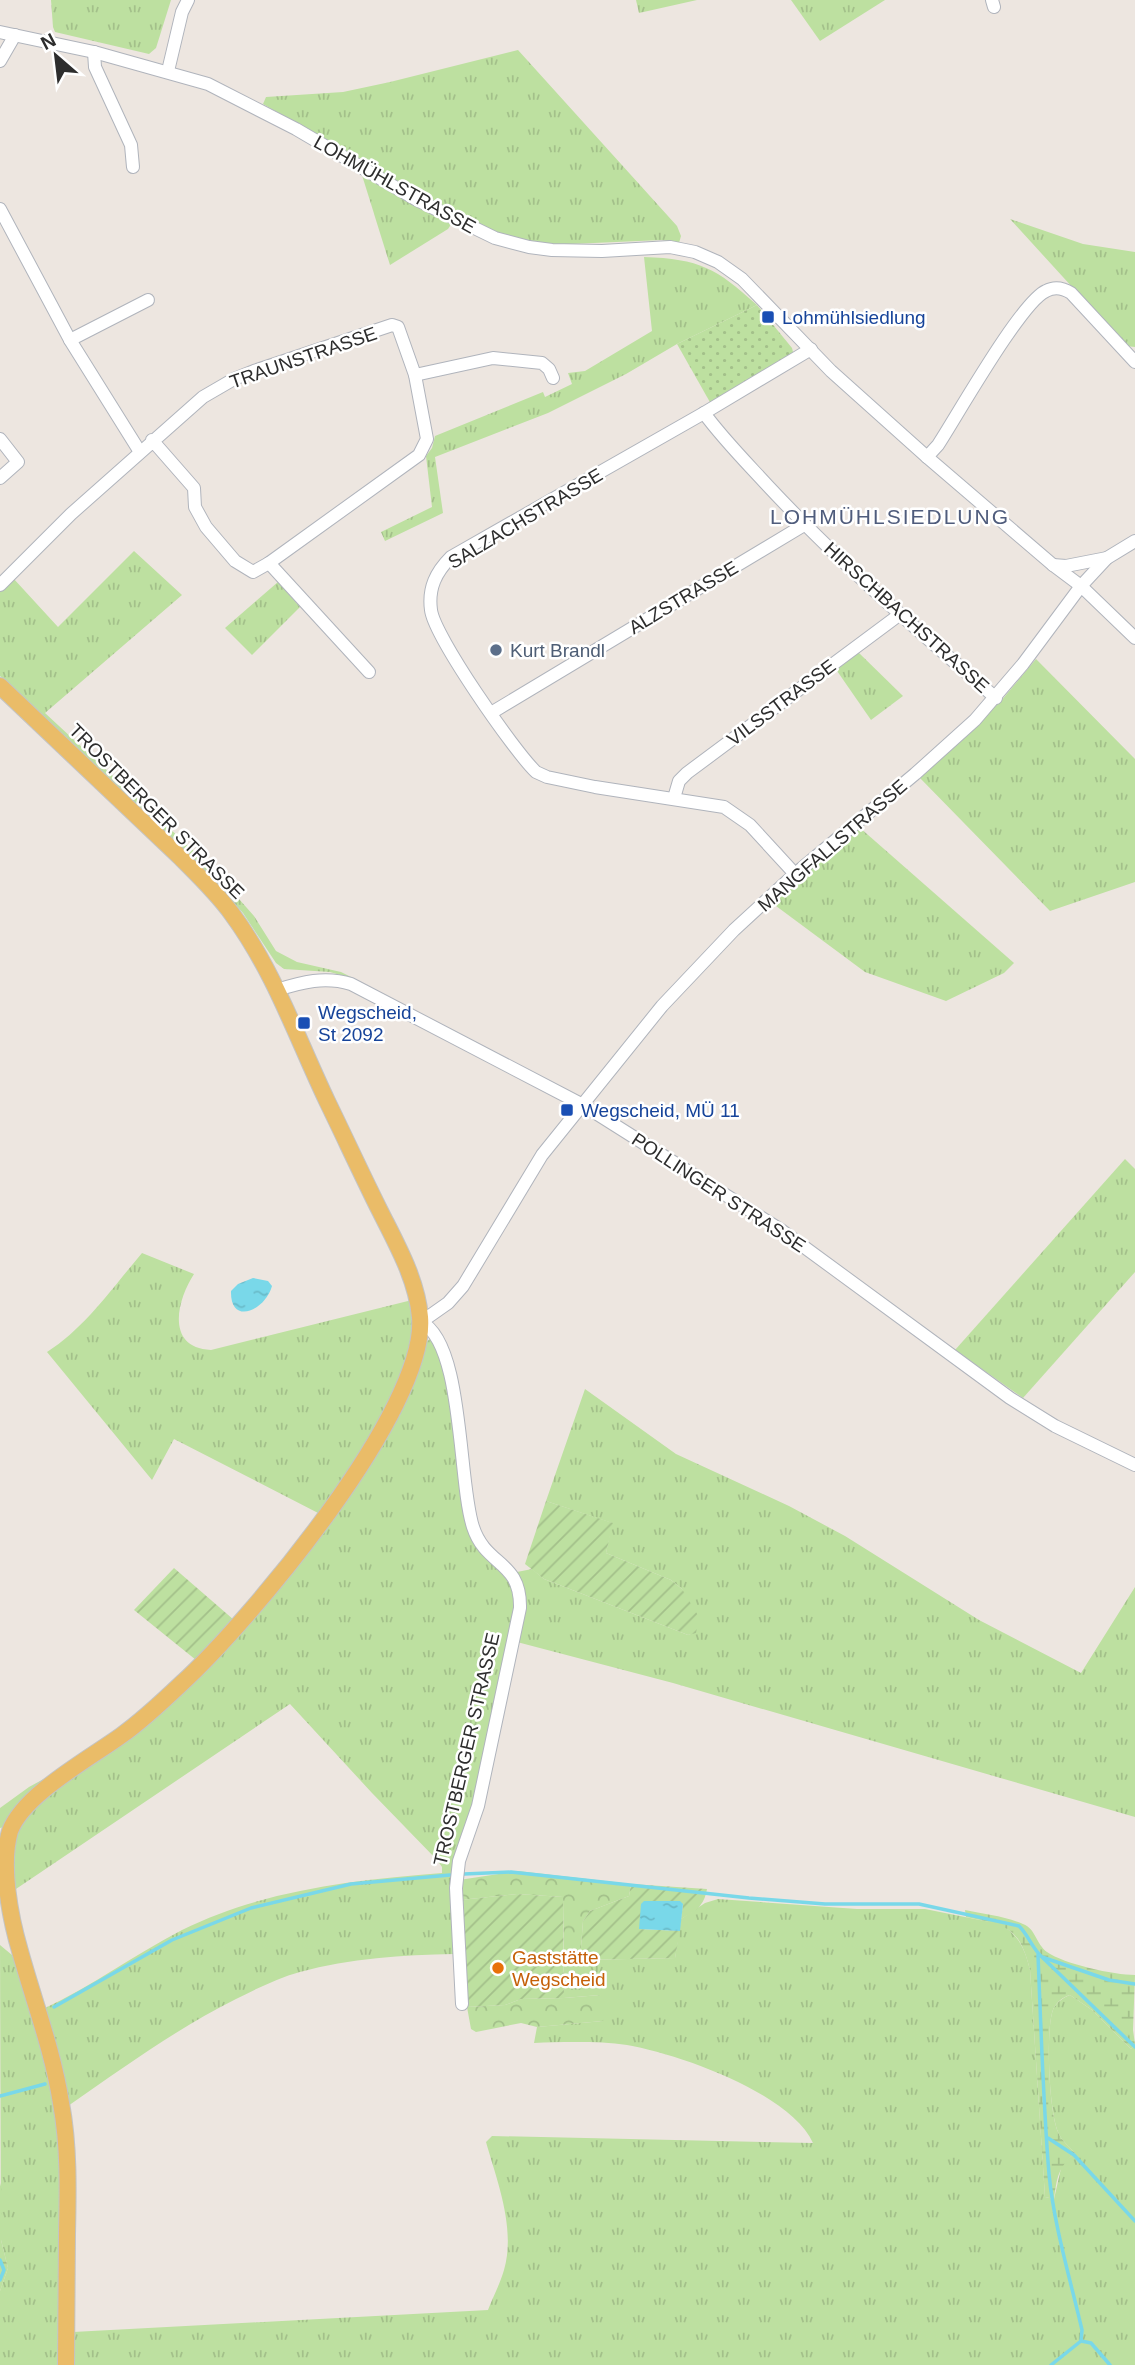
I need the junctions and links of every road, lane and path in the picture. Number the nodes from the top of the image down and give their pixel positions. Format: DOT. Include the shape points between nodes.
graph roads {
  1 [pos="187,0"];
  2 [pos="0,32"];
  3 [pos="15,35"];
  4 [pos="94,52"];
  5 [pos="0,61"];
  6 [pos="168,71"];
  7 [pos="133,167"];
  8 [pos="0,209"];
  9 [pos="148,300"];
  10 [pos="70,340"];
  11 [pos="811,349"];
  12 [pos="1134,358"];
  13 [pos="415,375"];
  14 [pos="553,378"];
  15 [pos="704,413"];
  16 [pos="0,439"];
  17 [pos="152,440"];
  18 [pos="140,452"];
  19 [pos="927,457"];
  20 [pos="0,478"];
  21 [pos="804,525"];
  22 [pos="1135,541"];
  23 [pos="1107,558"];
  24 [pos="269,563"];
  25 [pos="1053,565"];
  26 [pos="0,585"];
  27 [pos="1080,586"];
  28 [pos="899,614"];
  29 [pos="1135,638"];
  30 [pos="369,672"];
  31 [pos="0,686"];
  32 [pos="996,698"];
  33 [pos="491,712"];
  34 [pos="674,797"];
  35 [pos="795,874"];
  36 [pos="277,989"];
  37 [pos="583,1105"];
  38 [pos="421,1322"];
  39 [pos="1135,1465"];
  40 [pos="3,1841"];
  41 [pos="6,1928"];
  42 [pos="463,2004"];
  43 [pos="66,2365"];
  1 -- 6 [label="street"];
  2 -- 3 [label="street, LOHMÜHLSTRASSE"];
  3 -- 4 [label="street, LOHMÜHLSTRASSE"];
  3 -- 5 [label="street"];
  4 -- 6 [label="street, LOHMÜHLSTRASSE"];
  4 -- 7 [label="street" via="96,67 131,145"];
  6 -- 11 [label="street, LOHMÜHLSTRASSE" via="238,98 417,200 495,238 552,250 670,247 702,254 734,272"];
  8 -- 10 [label="street"];
  9 -- 10 [label="street"];
  10 -- 18 [label="street"];
  11 -- 15 [label="street, SALZACHSTRASSE"];
  11 -- 19 [label="street"];
  12 -- 19 [label="street" via="1071,293 1048,290 1024,312"];
  13 -- 14 [label="street" via="493,358 542,363"];
  13 -- 17 [label="street, TRAUNSTRASSE" via="401,329 393,325 234,379 203,397"];
  13 -- 24 [label="street, TRAUNSTRASSE" via="428,439 419,455"];
  15 -- 21 [label="street, HIRSCHBACHSTRASSE"];
  15 -- 33 [label="street, SALZACHSTRASSE" via="458,553 436,574 430,600 434,622"];
  16 -- 20 [label="street" via="18,462"];
  17 -- 18 [label="street, TRAUNSTRASSE"];
  17 -- 24 [label="street" via="190,481 198,516 235,561 253,572"];
  18 -- 26 [label="street, TRAUNSTRASSE"];
  19 -- 25 [label="street"];
  21 -- 28 [label="street, HIRSCHBACHSTRASSE"];
  21 -- 33 [label="street, ALZSTRASSE"];
  22 -- 23 [label="street"];
  23 -- 25 [label="street"];
  23 -- 27 [label="street"];
  24 -- 30 [label="street"];
  25 -- 27 [label="street"];
  27 -- 29 [label="street"];
  27 -- 32 [label="street, MANGFALLSTRASSE"];
  28 -- 32 [label="street, HIRSCHBACHSTRASSE"];
  28 -- 34 [label="street, VILSSTRASSE" via="687,773"];
  31 -- 36 [label="main road, TROSTBERGER STRASSE" via="204,881 240,926"];
  32 -- 35 [label="street, MANGFALLSTRASSE" via="915,774"];
  33 -- 34 [label="street, SALZACHSTRASSE" via="541,775"];
  34 -- 35 [label="street, SALZACHSTRASSE" via="729,810 750,825"];
  35 -- 37 [label="street, MANGFALLSTRASSE" via="702,962"];
  36 -- 37 [label="street, POLLINGER STRASSE" via="316,980 351,984"];
  36 -- 38 [label="main road, TROSTBERGER STRASSE" via="411,1277"];
  37 -- 38 [label="street, MANGFALLSTRASSE" via="534,1167 463,1286"];
  37 -- 39 [label="street, POLLINGER STRASSE" via="781,1230 1010,1398"];
  38 -- 40 [label="main road, TROSTBERGER STRASSE" via="416,1357 383,1426 338,1499 282,1575 178,1688 125,1733 35,1797"];
  38 -- 42 [label="street, TROSTBERGER STRASSE" via="435,1334 445,1358 472,1527 486,1552 515,1577 520,1596 478,1806 459,1861 456,1888"];
  40 -- 41 [label="main road, TROSTBERGER STRASSE"];
  41 -- 43 [label="main road, TROSTBERGER STRASSE" via="56,2077 65,2128"];
}
